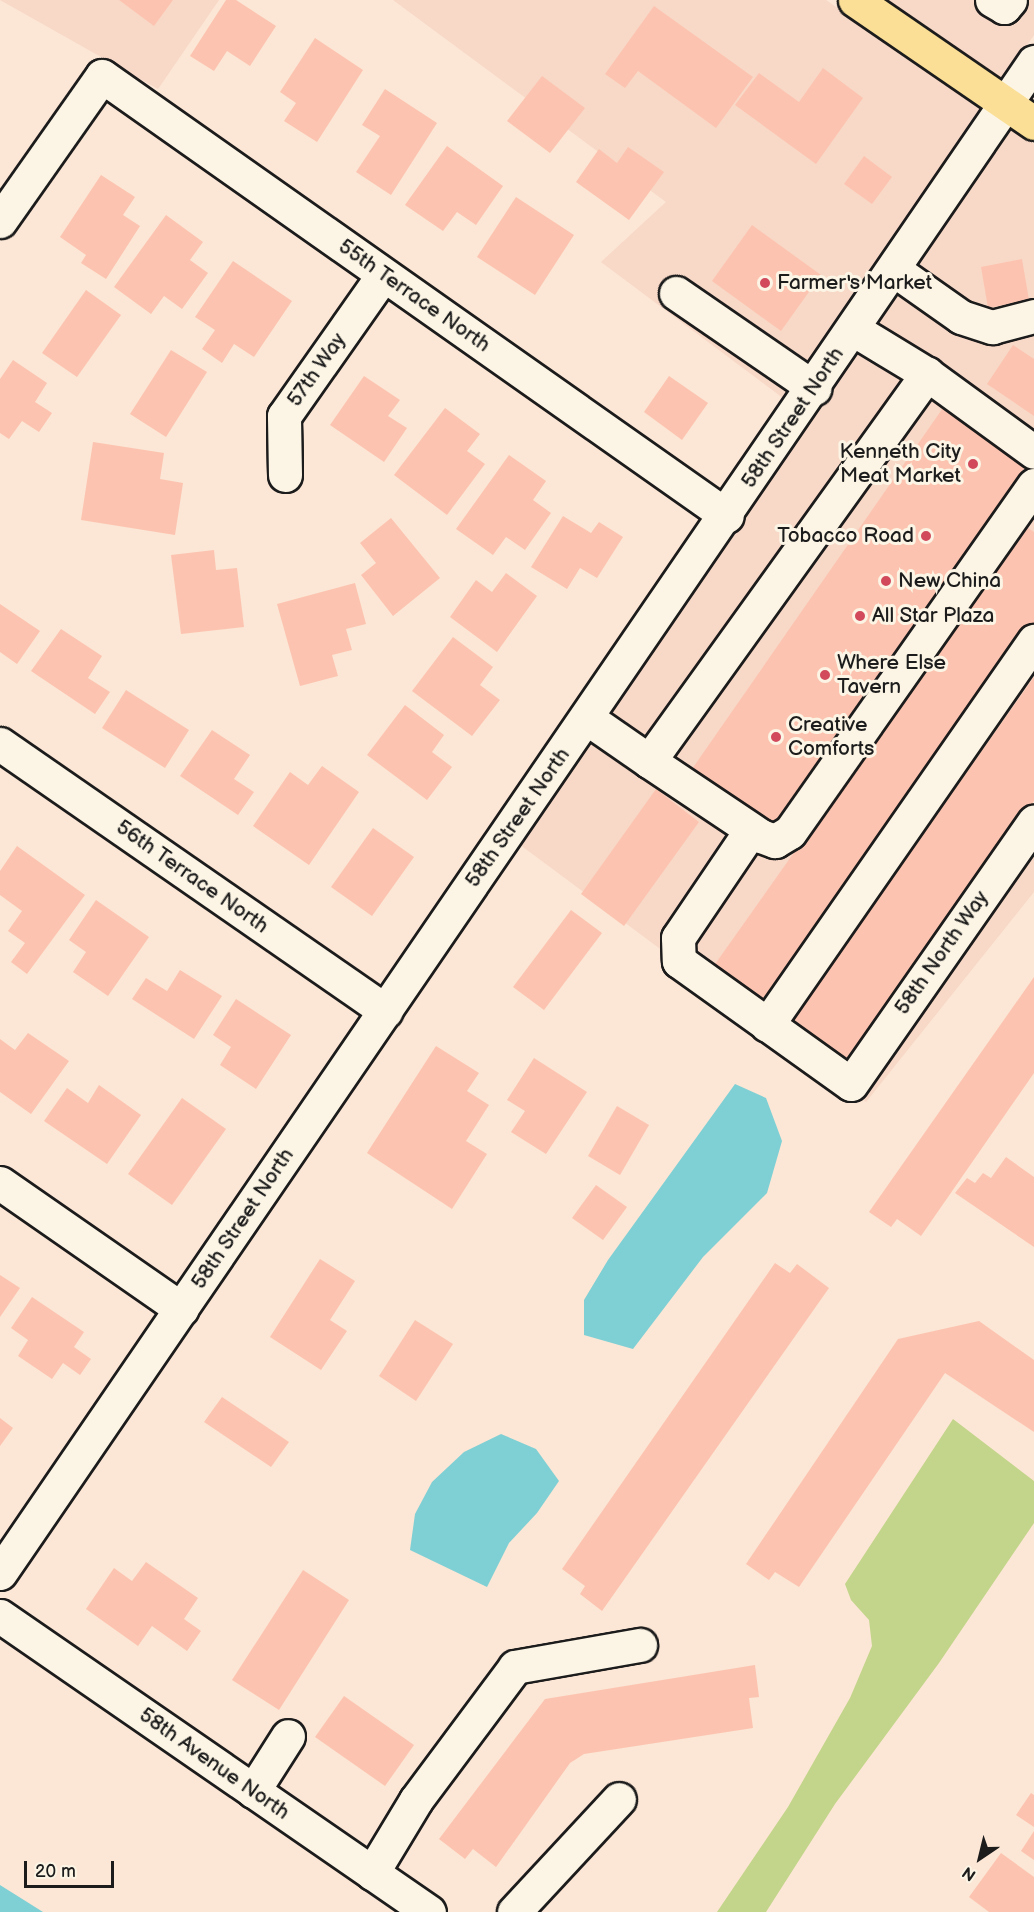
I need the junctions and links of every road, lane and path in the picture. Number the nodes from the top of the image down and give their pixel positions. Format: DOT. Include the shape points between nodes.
graph roads {
  1 [pos="992,0"];
  2 [pos="1010,0"];
  3 [pos="867,3"];
  4 [pos="1034,62"];
  5 [pos="1005,103"];
  6 [pos="1034,123"];
  7 [pos="0,221"];
  8 [pos="893,269"];
  9 [pos="383,275"];
  10 [pos="676,294"];
  11 [pos="1034,316"];
  12 [pos="853,328"];
  13 [pos="927,374"];
  14 [pos="813,388"];
  15 [pos="1034,452"];
  16 [pos="285,475"];
  17 [pos="1030,501"];
  18 [pos="727,516"];
  19 [pos="1034,641"];
  20 [pos="587,718"];
  21 [pos="0,744"];
  22 [pos="649,761"];
  23 [pos="1034,822"];
  24 [pos="751,830"];
  25 [pos="385,1011"];
  26 [pos="767,1025"];
  27 [pos="0,1183"];
  28 [pos="181,1309"];
  29 [pos="0,1573"];
  30 [pos="0,1616"];
  31 [pos="640,1646"];
  32 [pos="288,1736"];
  33 [pos="253,1791"];
  34 [pos="619,1799"];
  35 [pos="372,1873"];
  36 [pos="429,1912"];
  37 [pos="514,1912"];
  1 -- 2 [label="street" via="1005,7"];
  3 -- 5 [label="main road"];
  4 -- 5 [label="street, 58th Street North"];
  5 -- 6 [label="main road"];
  5 -- 8 [label="street, 58th Street North"];
  7 -- 9 [label="street, 55th Terrace North" via="102,76"];
  8 -- 11 [label="street" via="961,317 992,327"];
  8 -- 12 [label="street, 58th Street North"];
  9 -- 16 [label="street, 57th Way" via="285,416"];
  9 -- 18 [label="street, 55th Terrace North"];
  10 -- 14 [label="street"];
  12 -- 13 [label="street"];
  12 -- 14 [label="street, 58th Street North"];
  13 -- 15 [label="street"];
  13 -- 22 [label="street"];
  14 -- 18 [label="street, 58th Street North"];
  17 -- 24 [label="street" via="790,832 775,841"];
  18 -- 20 [label="street, 58th Street North"];
  19 -- 26 [label="street"];
  20 -- 22 [label="street"];
  20 -- 25 [label="street, 58th Street North"];
  21 -- 25 [label="street, 56th Terrace North"];
  22 -- 24 [label="street"];
  23 -- 26 [label="street, 58th North Way" via="851,1084"];
  24 -- 26 [label="street" via="678,938 679,962"];
  25 -- 28 [label="street, 58th Street North"];
  27 -- 28 [label="street"];
  28 -- 29 [label="street, 58th Street North"];
  30 -- 33 [label="street, 58th Avenue North"];
  31 -- 35 [label="street" via="515,1667 416,1800"];
  32 -- 33 [label="street"];
  33 -- 35 [label="street, 58th Avenue North"];
  34 -- 37 [label="street"];
  35 -- 36 [label="street, 58th Avenue North"];
}
